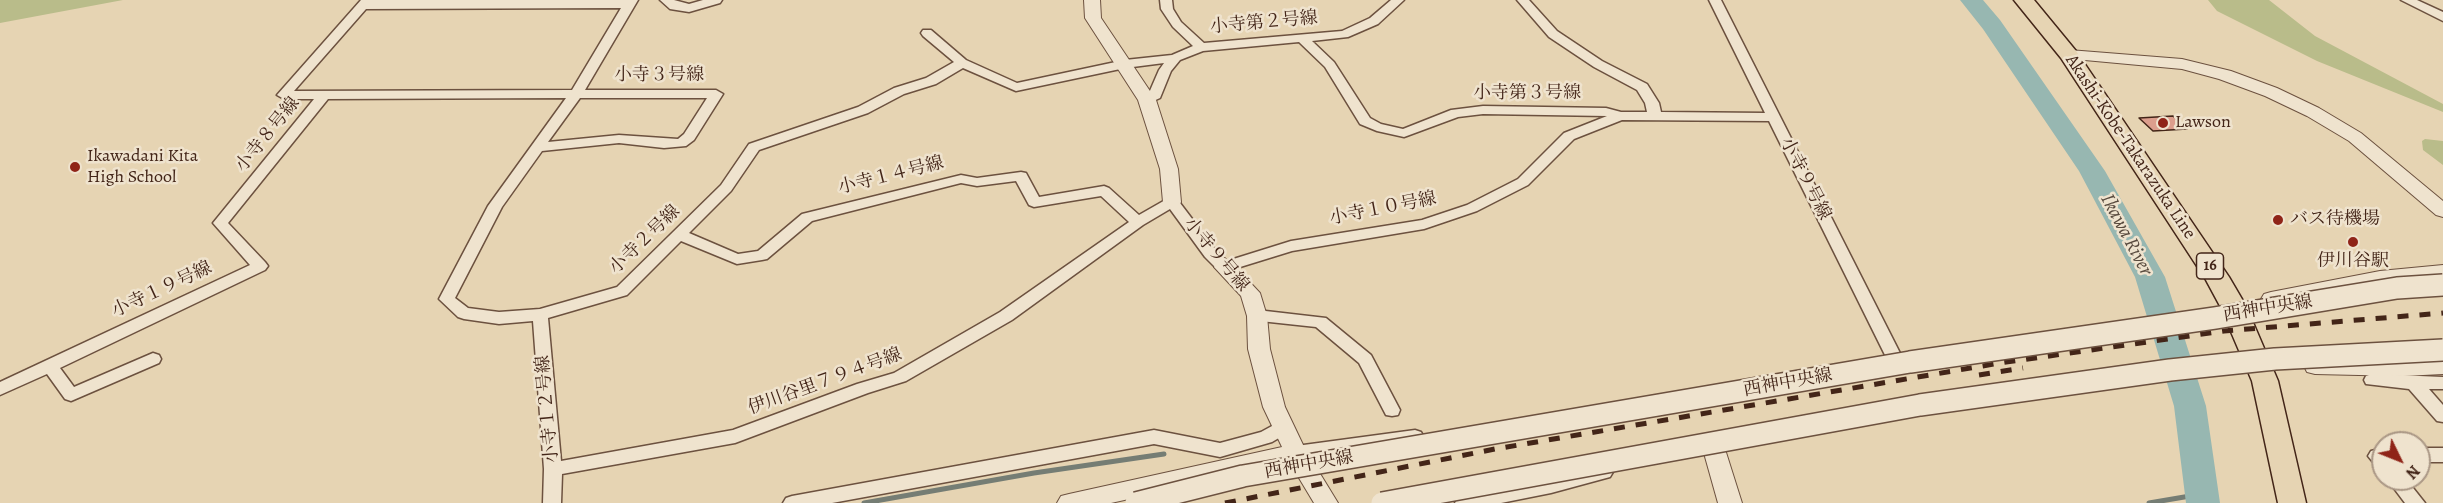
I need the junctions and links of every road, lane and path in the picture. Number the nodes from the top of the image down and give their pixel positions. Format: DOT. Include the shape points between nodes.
graph roads {
  1 [pos="666,0"];
  2 [pos="716,0"];
  3 [pos="1092,0"];
  4 [pos="1166,0"];
  5 [pos="1398,0"];
  6 [pos="1523,0"];
  7 [pos="1715,0"];
  8 [pos="2024,0"];
  9 [pos="2407,0"];
  10 [pos="631,2"];
  11 [pos="365,3"];
  12 [pos="2443,17"];
  13 [pos="927,33"];
  14 [pos="1301,37"];
  15 [pos="1201,47"];
  16 [pos="1177,56"];
  17 [pos="2069,56"];
  18 [pos="962,63"];
  19 [pos="1125,64"];
  20 [pos="576,94"];
  21 [pos="323,96"];
  22 [pos="1147,100"];
  23 [pos="1620,116"];
  24 [pos="1655,117"];
  25 [pos="1774,117"];
  26 [pos="538,147"];
  27 [pos="240,197"];
  28 [pos="1172,202"];
  29 [pos="2443,211"];
  30 [pos="1138,222"];
  31 [pos="679,235"];
  32 [pos="1224,267"];
  33 [pos="2443,272"];
  34 [pos="2443,285"];
  35 [pos="2225,309"];
  36 [pos="540,315"];
  37 [pos="1257,316"];
  38 [pos="2443,350"];
  39 [pos="153,359"];
  40 [pos="1895,359"];
  41 [pos="50,366"];
  42 [pos="2443,366"];
  43 [pos="2261,367"];
  44 [pos="2409,376"];
  45 [pos="2372,380"];
  46 [pos="2443,382"];
  47 [pos="0,389"];
  48 [pos="1392,410"];
  49 [pos="2443,416"];
  50 [pos="1283,427"];
  51 [pos="1713,446"];
  52 [pos="1296,453"];
  53 [pos="553,469"];
  54 [pos="2406,491"];
  55 [pos="552,503"];
  56 [pos="792,503"];
  57 [pos="1069,503"];
  58 [pos="1136,503"];
  59 [pos="1326,503"];
  60 [pos="1382,503"];
  61 [pos="1464,503"];
  62 [pos="1730,503"];
  63 [pos="2292,503"];
  64 [pos="2416,503"];
  1 -- 2 [label="street" via="688,8"];
  3 -- 19 [label="street, 小寺９号線" via="1093,18"];
  4 -- 15 [label="street" via="1177,24"];
  5 -- 14 [label="street, 小寺第２号線" via="1374,21 1344,34"];
  6 -- 24 [label="street" via="1553,34 1642,87"];
  7 -- 25 [label="street, 小寺９号線"];
  8 -- 17 [label="main road, Akashi-Kobe-Takarazuka Line / 16"];
  9 -- 12 [label="street"];
  10 -- 11 [label="street"];
  10 -- 20 [label="street, 小寺２号線"];
  11 -- 21 [label="street" via="284,95"];
  13 -- 18 [label="street, 小寺第２号線"];
  14 -- 15 [label="street, 小寺第２号線"];
  14 -- 23 [label="street, 小寺第３号線" via="1330,65 1365,121 1377,127 1404,133 1456,113 1483,110 1606,112"];
  15 -- 16 [label="street, 小寺第２号線"];
  16 -- 19 [label="street, 小寺第２号線"];
  16 -- 22 [label="street" via="1165,70 1155,95"];
  17 -- 29 [label="street" via="2182,64 2271,92 2355,137"];
  17 -- 35 [label="main road, Akashi-Kobe-Takarazuka Line / 16" via="2217,277"];
  18 -- 19 [label="street, 小寺第２号線" via="1016,87"];
  18 -- 31 [label="street, 小寺２号線" via="863,110 754,147 726,188"];
  19 -- 22 [label="street, 小寺９号線"];
  20 -- 21 [label="street"];
  20 -- 26 [label="street, 小寺２号線"];
  20 -- 26 [label="street, 小寺３号線" via="717,94 681,143 619,139"];
  21 -- 27 [label="street, 小寺８号線"];
  22 -- 28 [label="street, 小寺９号線" via="1169,169"];
  23 -- 24 [label="street, 小寺１０号線"];
  23 -- 32 [label="street, 小寺１０号線" via="1569,136 1523,182 1472,208 1424,224 1291,246"];
  24 -- 25 [label="street, 小寺１０号線"];
  25 -- 40 [label="street, 小寺９号線"];
  26 -- 36 [label="street, 小寺２号線" via="495,206 447,299 464,313 499,318"];
  27 -- 41 [label="street, 小寺１９号線" via="220,223 260,266"];
  28 -- 30 [label="street, 伊川谷里７９４号線"];
  28 -- 32 [label="street, 小寺９号線"];
  30 -- 31 [label="street, 小寺１４号線" via="1104,191 1034,202 1021,176 977,182 961,179 807,217 762,255 737,259"];
  30 -- 53 [label="street, 伊川谷里７９４号線" via="1006,316 900,377 735,436"];
  31 -- 36 [label="street, 小寺２号線" via="622,291"];
  32 -- 37 [label="street, 小寺９号線" via="1250,293"];
  33 -- 35 [label="street" via="2380,278"];
  34 -- 58 [label="street, 西神中央線, bridge" via="2397,288 1910,362 1244,476"];
  35 -- 40 [label="street, 西神中央線, bridge"];
  35 -- 43 [label="main road, Akashi-Kobe-Takarazuka Line / 16"];
  36 -- 53 [label="street, 小寺１２号線"];
  37 -- 48 [label="street" via="1320,322 1365,359"];
  37 -- 50 [label="street, 小寺９号線" via="1259,349"];
  38 -- 60 [label="street, bridge" via="2274,358 1920,405"];
  39 -- 41 [label="street" via="72,395"];
  40 -- 52 [label="street, 西神中央線" via="1510,424"];
  41 -- 47 [label="street, 小寺１９号線"];
  42 -- 44 [label="street"];
  43 -- 44 [label="street" via="2327,365"];
  43 -- 51 [label="street" via="2086,386"];
  43 -- 63 [label="main road, Akashi-Kobe-Takarazuka Line / 16"];
  44 -- 45 [label="street"];
  44 -- 46 [label="street"];
  44 -- 49 [label="street"];
  50 -- 52 [label="street, 小寺９号線"];
  50 -- 56 [label="street" via="1266,437 1220,450 1154,437"];
  51 -- 61 [label="street"];
  51 -- 62 [label="street"];
  52 -- 57 [label="street"];
  52 -- 59 [label="street, 小寺９号線"];
  53 -- 55 [label="street, 小寺１２号線"];
  54 -- 64 [label="street"];
}
